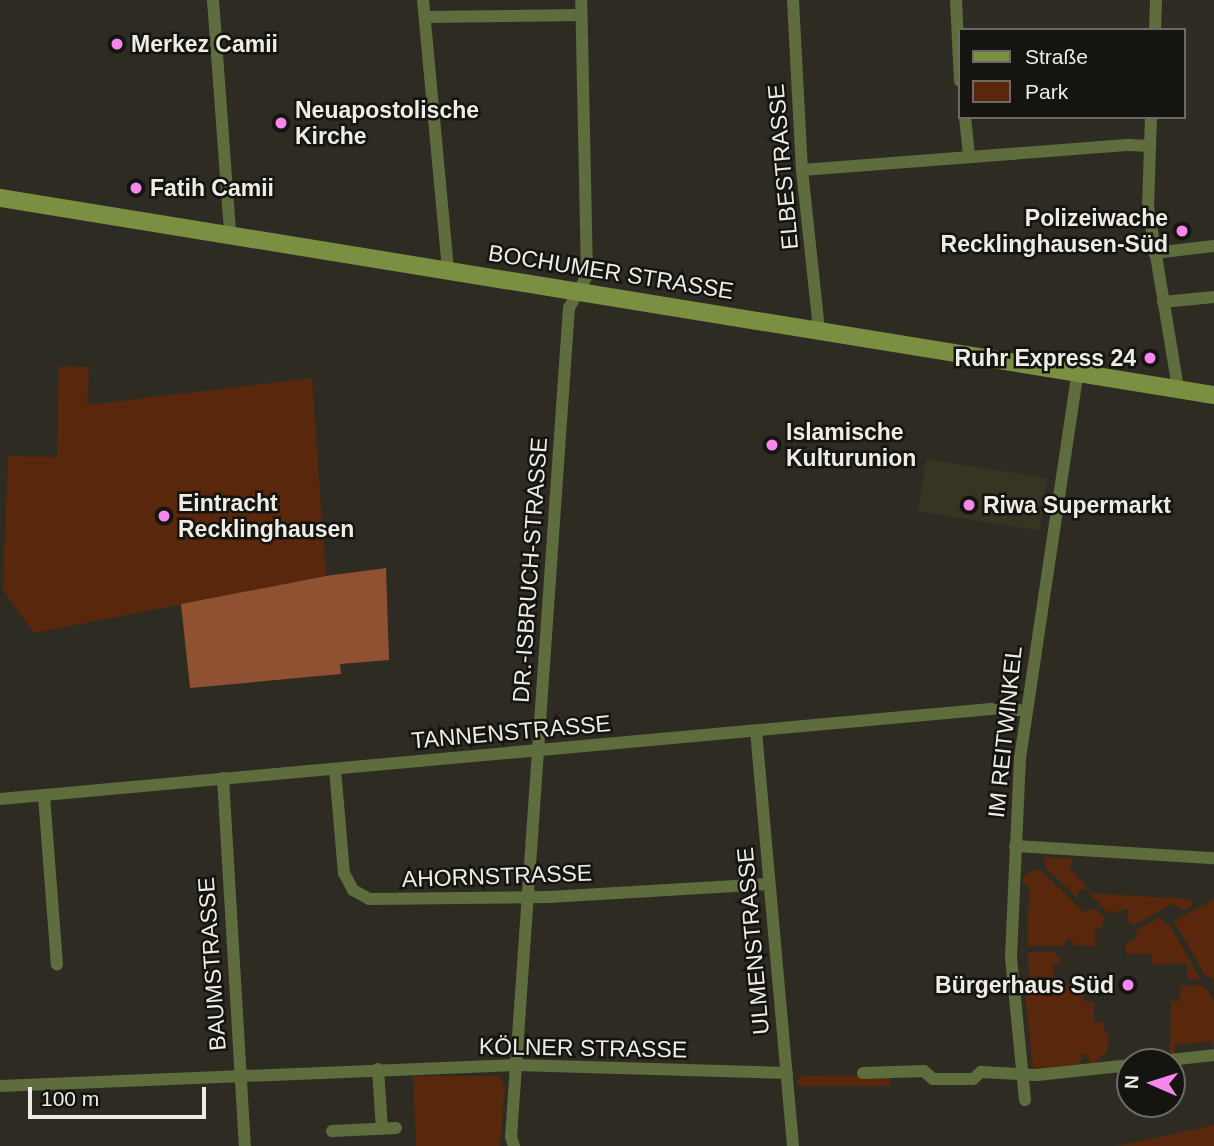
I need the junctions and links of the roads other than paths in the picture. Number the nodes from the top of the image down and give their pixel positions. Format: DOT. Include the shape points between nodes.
graph roads {
  1 [pos="213,0"];
  2 [pos="423,0"];
  3 [pos="580,0"];
  4 [pos="793,0"];
  5 [pos="956,0"];
  6 [pos="1156,0"];
  7 [pos="581,15"];
  8 [pos="425,17"];
  9 [pos="1156,28"];
  10 [pos="958,40"];
  11 [pos="965,119"];
  12 [pos="1151,119"];
  13 [pos="1149,146"];
  14 [pos="969,156"];
  15 [pos="802,170"];
  16 [pos="0,198"];
  17 [pos="230,233"];
  18 [pos="1214,246"];
  19 [pos="1154,253"];
  20 [pos="448,270"];
  21 [pos="578,291"];
  22 [pos="1214,297"];
  23 [pos="1163,302"];
  24 [pos="819,330"];
  25 [pos="1078,372"];
  26 [pos="1178,388"];
  27 [pos="1214,394"];
  28 [pos="1026,711"];
  29 [pos="756,731"];
  30 [pos="538,750"];
  31 [pos="335,769"];
  32 [pos="223,778"];
  33 [pos="44,796"];
  34 [pos="0,799"];
  35 [pos="1015,846"];
  36 [pos="1214,858"];
  37 [pos="769,884"];
  38 [pos="528,896"];
  39 [pos="57,964"];
  40 [pos="1214,1055"];
  41 [pos="1186,1058"];
  42 [pos="516,1065"];
  43 [pos="1116,1067"];
  44 [pos="378,1069"];
  45 [pos="787,1073"];
  46 [pos="863,1073"];
  47 [pos="1023,1073"];
  48 [pos="241,1076"];
  49 [pos="0,1086"];
  50 [pos="1025,1100"];
  51 [pos="396,1128"];
  52 [pos="382,1129"];
  53 [pos="332,1131"];
  54 [pos="245,1146"];
  55 [pos="514,1146"];
  56 [pos="793,1146"];
  1 -- 17 [label="street"];
  2 -- 8 [label="street"];
  3 -- 7 [label="street, DR.-ISBRUCH-STRASSE"];
  4 -- 15 [label="street, ELBESTRASSE"];
  5 -- 10 [label="street"];
  6 -- 9 [label="street"];
  7 -- 8 [label="street"];
  7 -- 21 [label="street, DR.-ISBRUCH-STRASSE" via="587,275"];
  8 -- 20 [label="street"];
  11 -- 14 [label="street"];
  12 -- 13 [label="street"];
  13 -- 14 [label="street"];
  13 -- 19 [label="street" via="1147,187"];
  14 -- 15 [label="street"];
  15 -- 24 [label="street, ELBESTRASSE"];
  16 -- 17 [label="main road, BOCHUMER STRASSE"];
  17 -- 20 [label="main road, BOCHUMER STRASSE"];
  18 -- 19 [label="street"];
  19 -- 23 [label="street"];
  20 -- 21 [label="main road, BOCHUMER STRASSE"];
  21 -- 24 [label="main road, BOCHUMER STRASSE"];
  21 -- 30 [label="street, DR.-ISBRUCH-STRASSE" via="569,308"];
  22 -- 23 [label="street"];
  23 -- 26 [label="street"];
  24 -- 25 [label="main road, BOCHUMER STRASSE"];
  25 -- 26 [label="main road, BOCHUMER STRASSE"];
  25 -- 28 [label="street, IM REITWINKEL"];
  26 -- 27 [label="main road, BOCHUMER STRASSE"];
  28 -- 29 [label="street, TANNENSTRASSE" via="1002,708"];
  28 -- 35 [label="street, IM REITWINKEL"];
  29 -- 30 [label="street, TANNENSTRASSE"];
  29 -- 37 [label="street, ULMENSTRASSE"];
  30 -- 31 [label="street, TANNENSTRASSE"];
  30 -- 38 [label="street, DR.-ISBRUCH-STRASSE"];
  31 -- 32 [label="street, TANNENSTRASSE"];
  31 -- 38 [label="street, AHORNSTRASSE" via="344,873 360,896 378,901"];
  32 -- 33 [label="street, TANNENSTRASSE"];
  32 -- 48 [label="street, BAUMSTRASSE"];
  33 -- 34 [label="street, TANNENSTRASSE"];
  33 -- 39 [label="street"];
  35 -- 36 [label="street"];
  35 -- 47 [label="street, IM REITWINKEL" via="1012,956"];
  37 -- 38 [label="street, AHORNSTRASSE"];
  37 -- 45 [label="street, ULMENSTRASSE"];
  38 -- 42 [label="street, DR.-ISBRUCH-STRASSE"];
  40 -- 41 [label="street"];
  42 -- 44 [label="street, KÖLNER STRASSE"];
  42 -- 45 [label="street, KÖLNER STRASSE"];
  42 -- 55 [label="street, DR.-ISBRUCH-STRASSE"];
  43 -- 47 [label="street"];
  44 -- 48 [label="street, KÖLNER STRASSE"];
  44 -- 52 [label="street"];
  45 -- 56 [label="street, ULMENSTRASSE"];
  46 -- 47 [label="street" via="924,1071 933,1079 974,1079 981,1072"];
  47 -- 50 [label="street, IM REITWINKEL"];
  48 -- 49 [label="street, KÖLNER STRASSE"];
  48 -- 54 [label="street, BAUMSTRASSE"];
  51 -- 52 [label="street"];
  52 -- 53 [label="street"];
}
